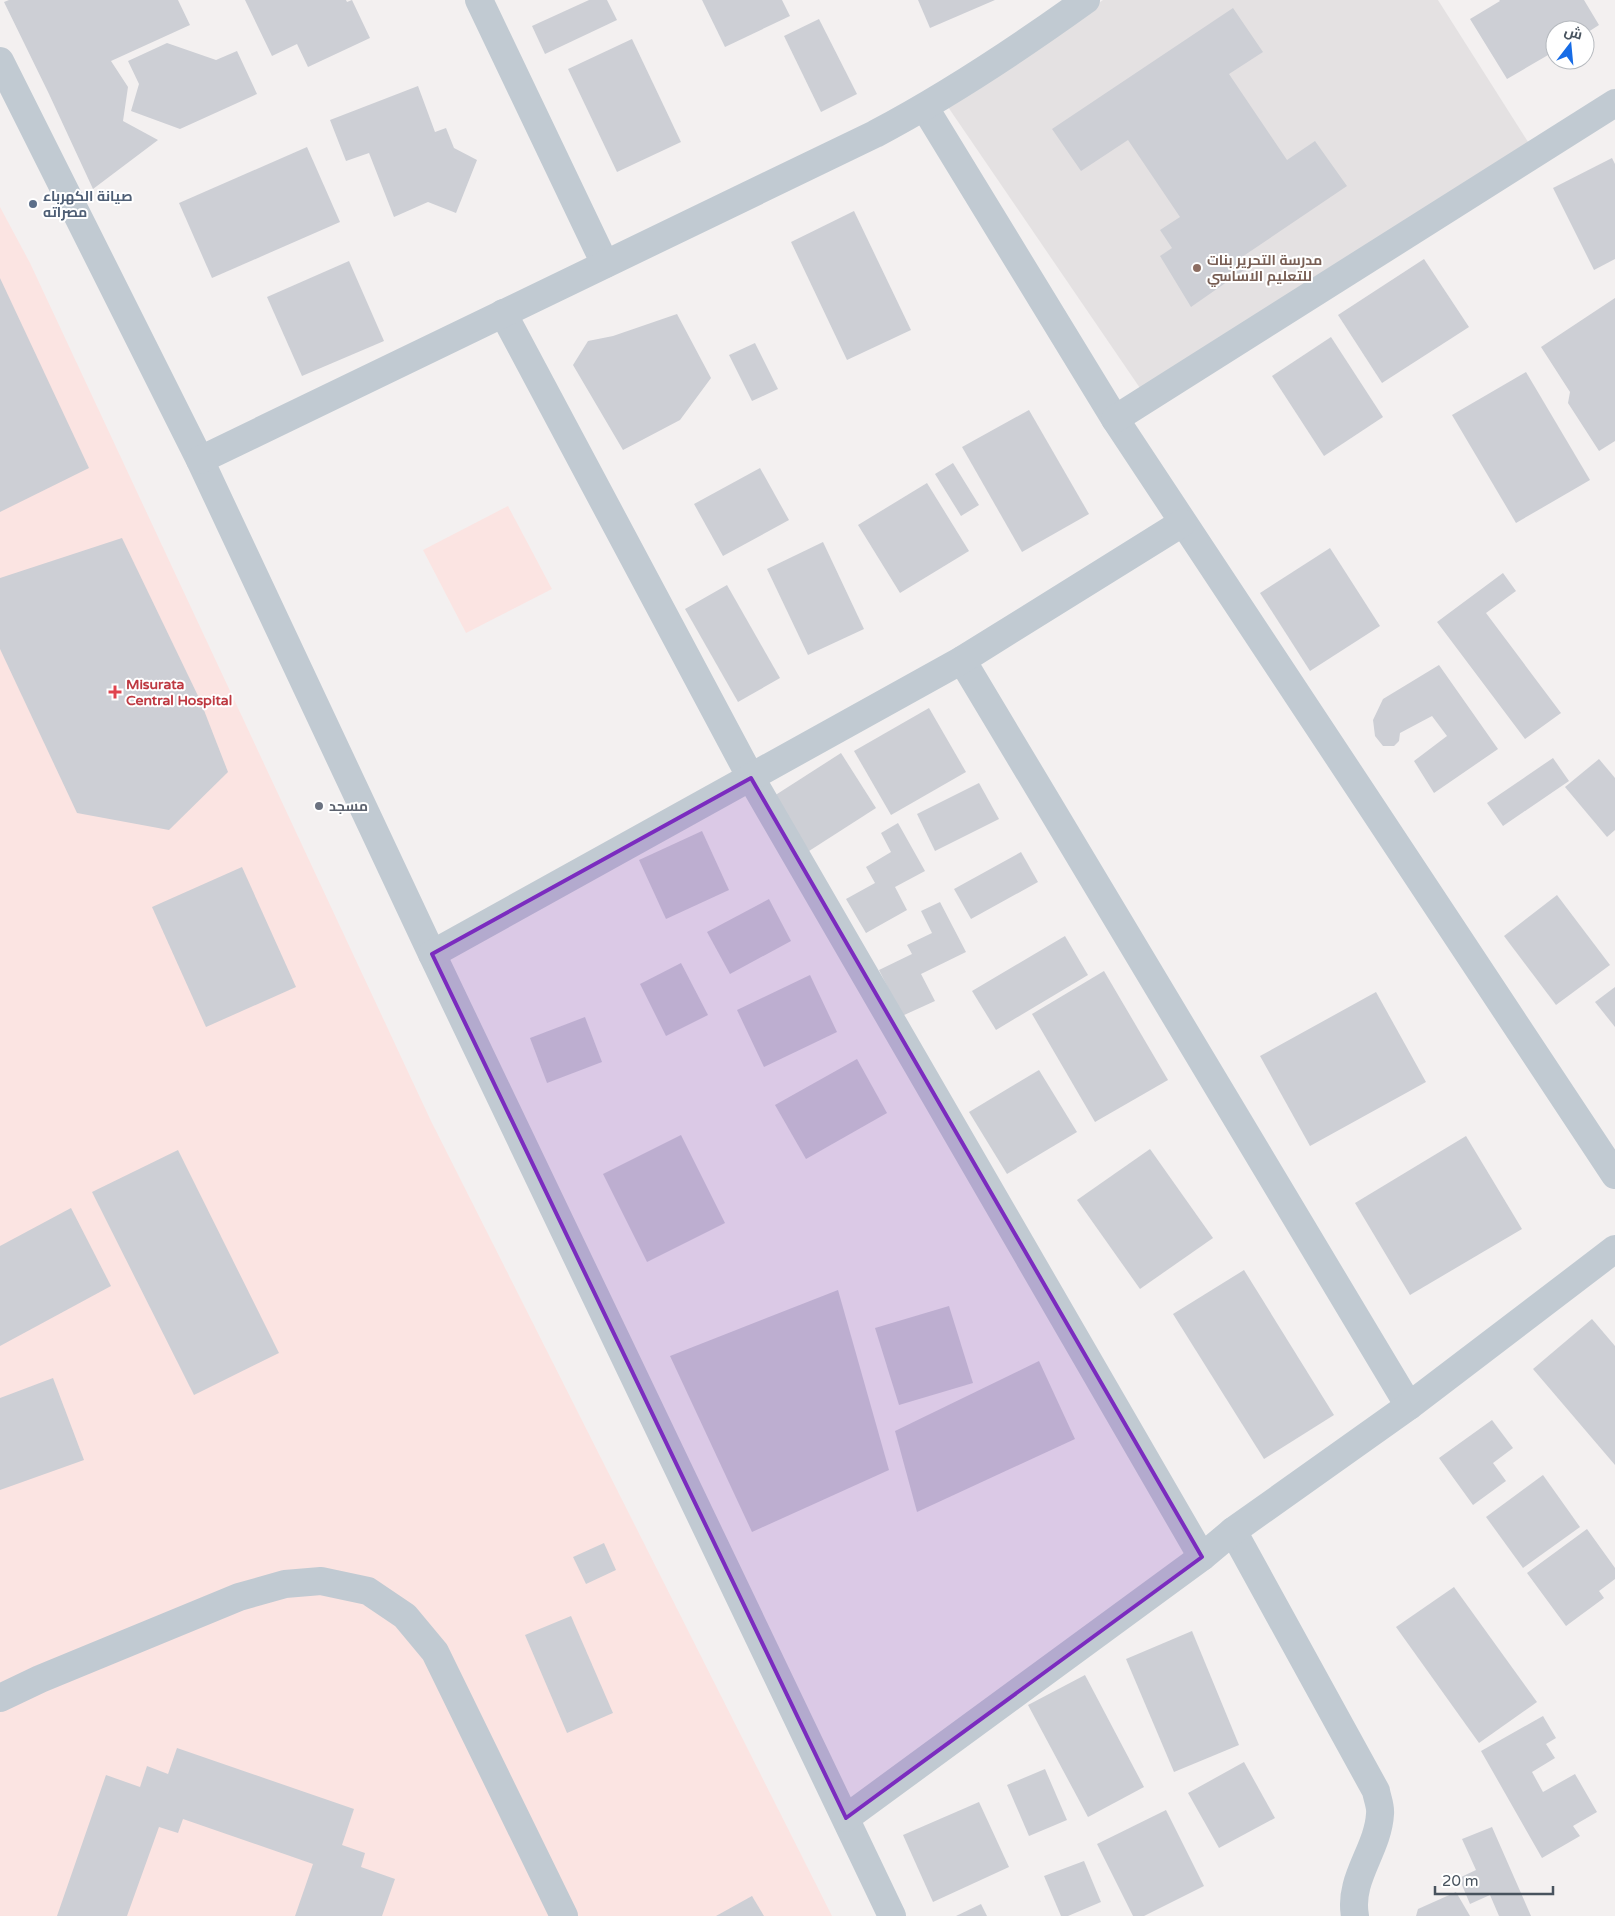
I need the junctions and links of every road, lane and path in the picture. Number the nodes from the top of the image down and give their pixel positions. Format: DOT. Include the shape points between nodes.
graph roads {
  1 [pos="480,0"];
  2 [pos="1086,0"];
  3 [pos="0,61"];
  4 [pos="1615,103"];
  5 [pos="925,108"];
  6 [pos="605,264"];
  7 [pos="503,313"];
  8 [pos="1114,419"];
  9 [pos="200,460"];
  10 [pos="1182,523"];
  11 [pos="962,660"];
  12 [pos="751,778"];
  13 [pos="432,954"];
  14 [pos="1615,1175"];
  15 [pos="1615,1249"];
  16 [pos="1409,1406"];
  17 [pos="1233,1530"];
  18 [pos="1202,1557"];
  19 [pos="0,1698"];
  20 [pos="846,1818"];
  21 [pos="564,1916"];
  22 [pos="892,1916"];
  23 [pos="1355,1916"];
  1 -- 6 [label="street"];
  2 -- 5 [label="street"];
  3 -- 9 [label="street"];
  4 -- 8 [label="street"];
  5 -- 6 [label="street"];
  5 -- 8 [label="street"];
  6 -- 7 [label="street"];
  7 -- 9 [label="street"];
  7 -- 12 [label="street"];
  8 -- 10 [label="street"];
  9 -- 13 [label="street"];
  10 -- 11 [label="street"];
  10 -- 14 [label="street"];
  11 -- 12 [label="street"];
  11 -- 16 [label="street"];
  12 -- 13 [label="street"];
  12 -- 18 [label="street"];
  13 -- 20 [label="street"];
  15 -- 16 [label="street"];
  16 -- 17 [label="street"];
  17 -- 18 [label="street"];
  17 -- 23 [label="street" via="1376,1791 1380,1812 1378,1832 1355,1886"];
  18 -- 20 [label="street"];
  19 -- 21 [label="street" via="240,1597 285,1584 321,1581 368,1591 405,1616 435,1652"];
  20 -- 22 [label="street"];
}
